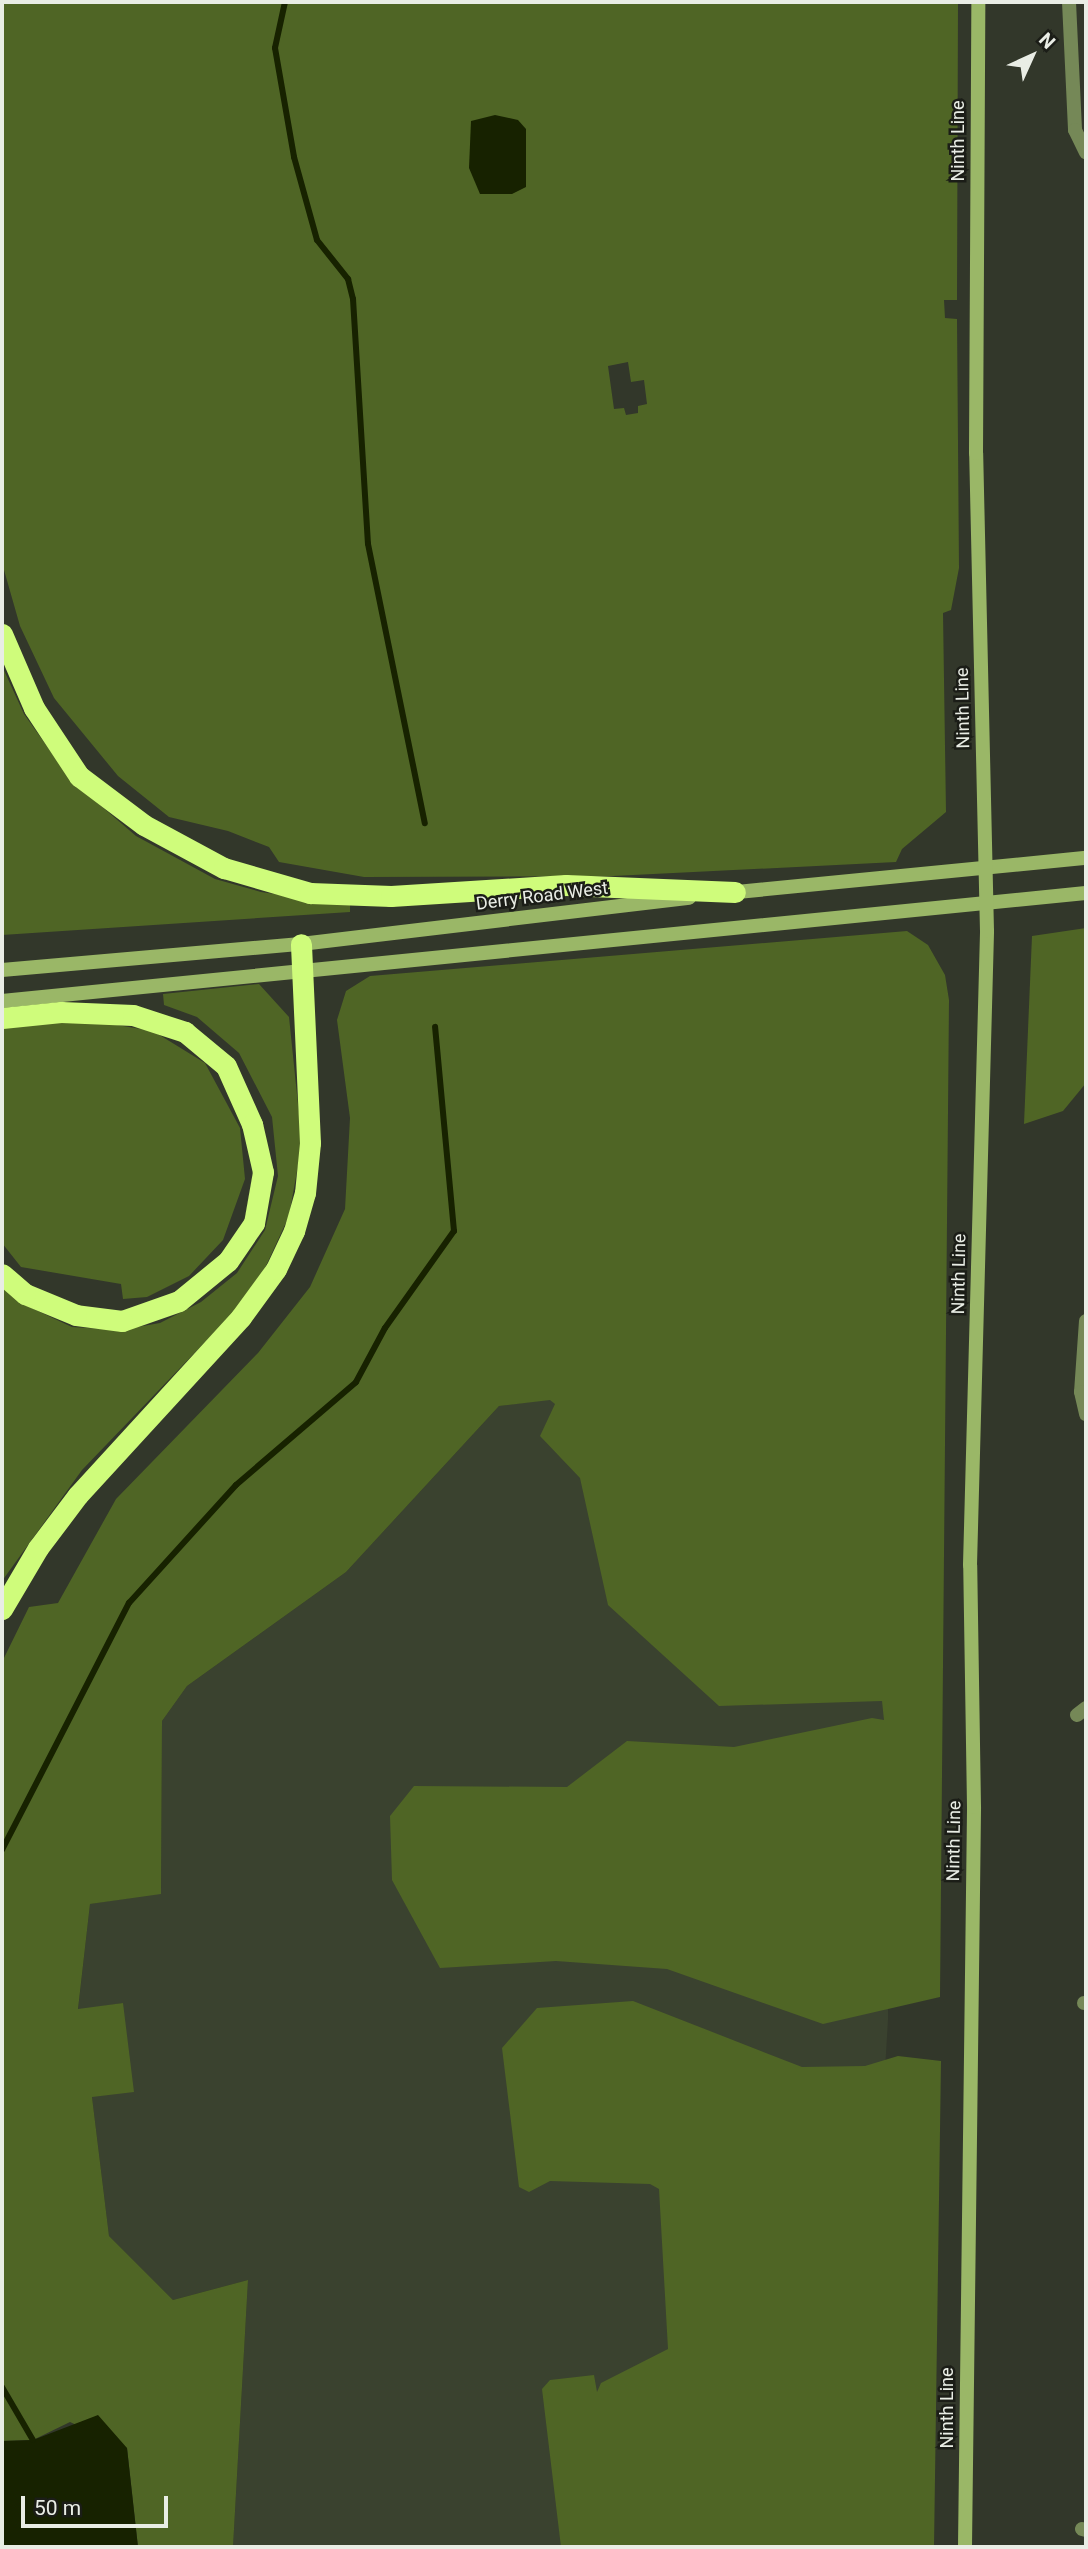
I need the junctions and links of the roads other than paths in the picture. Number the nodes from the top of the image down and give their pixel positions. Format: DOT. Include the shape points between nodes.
graph roads {
  1 [pos="978,2"];
  2 [pos="1069,2"];
  3 [pos="1086,153"];
  4 [pos="2,634"];
  5 [pos="1086,858"];
  6 [pos="986,869"];
  7 [pos="734,892"];
  8 [pos="1086,893"];
  9 [pos="987,901"];
  10 [pos="301,944"];
  11 [pos="2,970"];
  12 [pos="304,971"];
  13 [pos="2,1002"];
  14 [pos="2,1018"];
  15 [pos="2,1274"];
  16 [pos="1086,1321"];
  17 [pos="1086,1414"];
  18 [pos="2,1609"];
  19 [pos="965,2547"];
  1 -- 6 [label="main road, Ninth Line" via="976,453"];
  2 -- 3 [label="street" via="1075,130"];
  4 -- 7 [label="highway" via="34,708 79,776 144,825 223,868 310,892 391,896 566,885"];
  5 -- 6 [label="main road, Derry Road West"];
  6 -- 7 [label="main road, Derry Road West"];
  6 -- 9 [label="main road, Ninth Line"];
  7 -- 10 [label="main road, Derry Road West"];
  8 -- 9 [label="main road"];
  9 -- 12 [label="main road"];
  9 -- 19 [label="main road, Ninth Line" via="970,1564 974,1807"];
  10 -- 11 [label="main road, Derry Road West"];
  10 -- 12 [label="highway"];
  12 -- 13 [label="main road"];
  12 -- 18 [label="highway" via="310,1143 305,1193 276,1269 241,1317 78,1495 38,1548"];
  14 -- 15 [label="highway" via="61,1012 133,1015 185,1032 226,1066 252,1124 263,1172 254,1223 228,1261 179,1301 122,1321 76,1315 25,1294"];
  16 -- 17 [label="street" via="1081,1392"];
}
